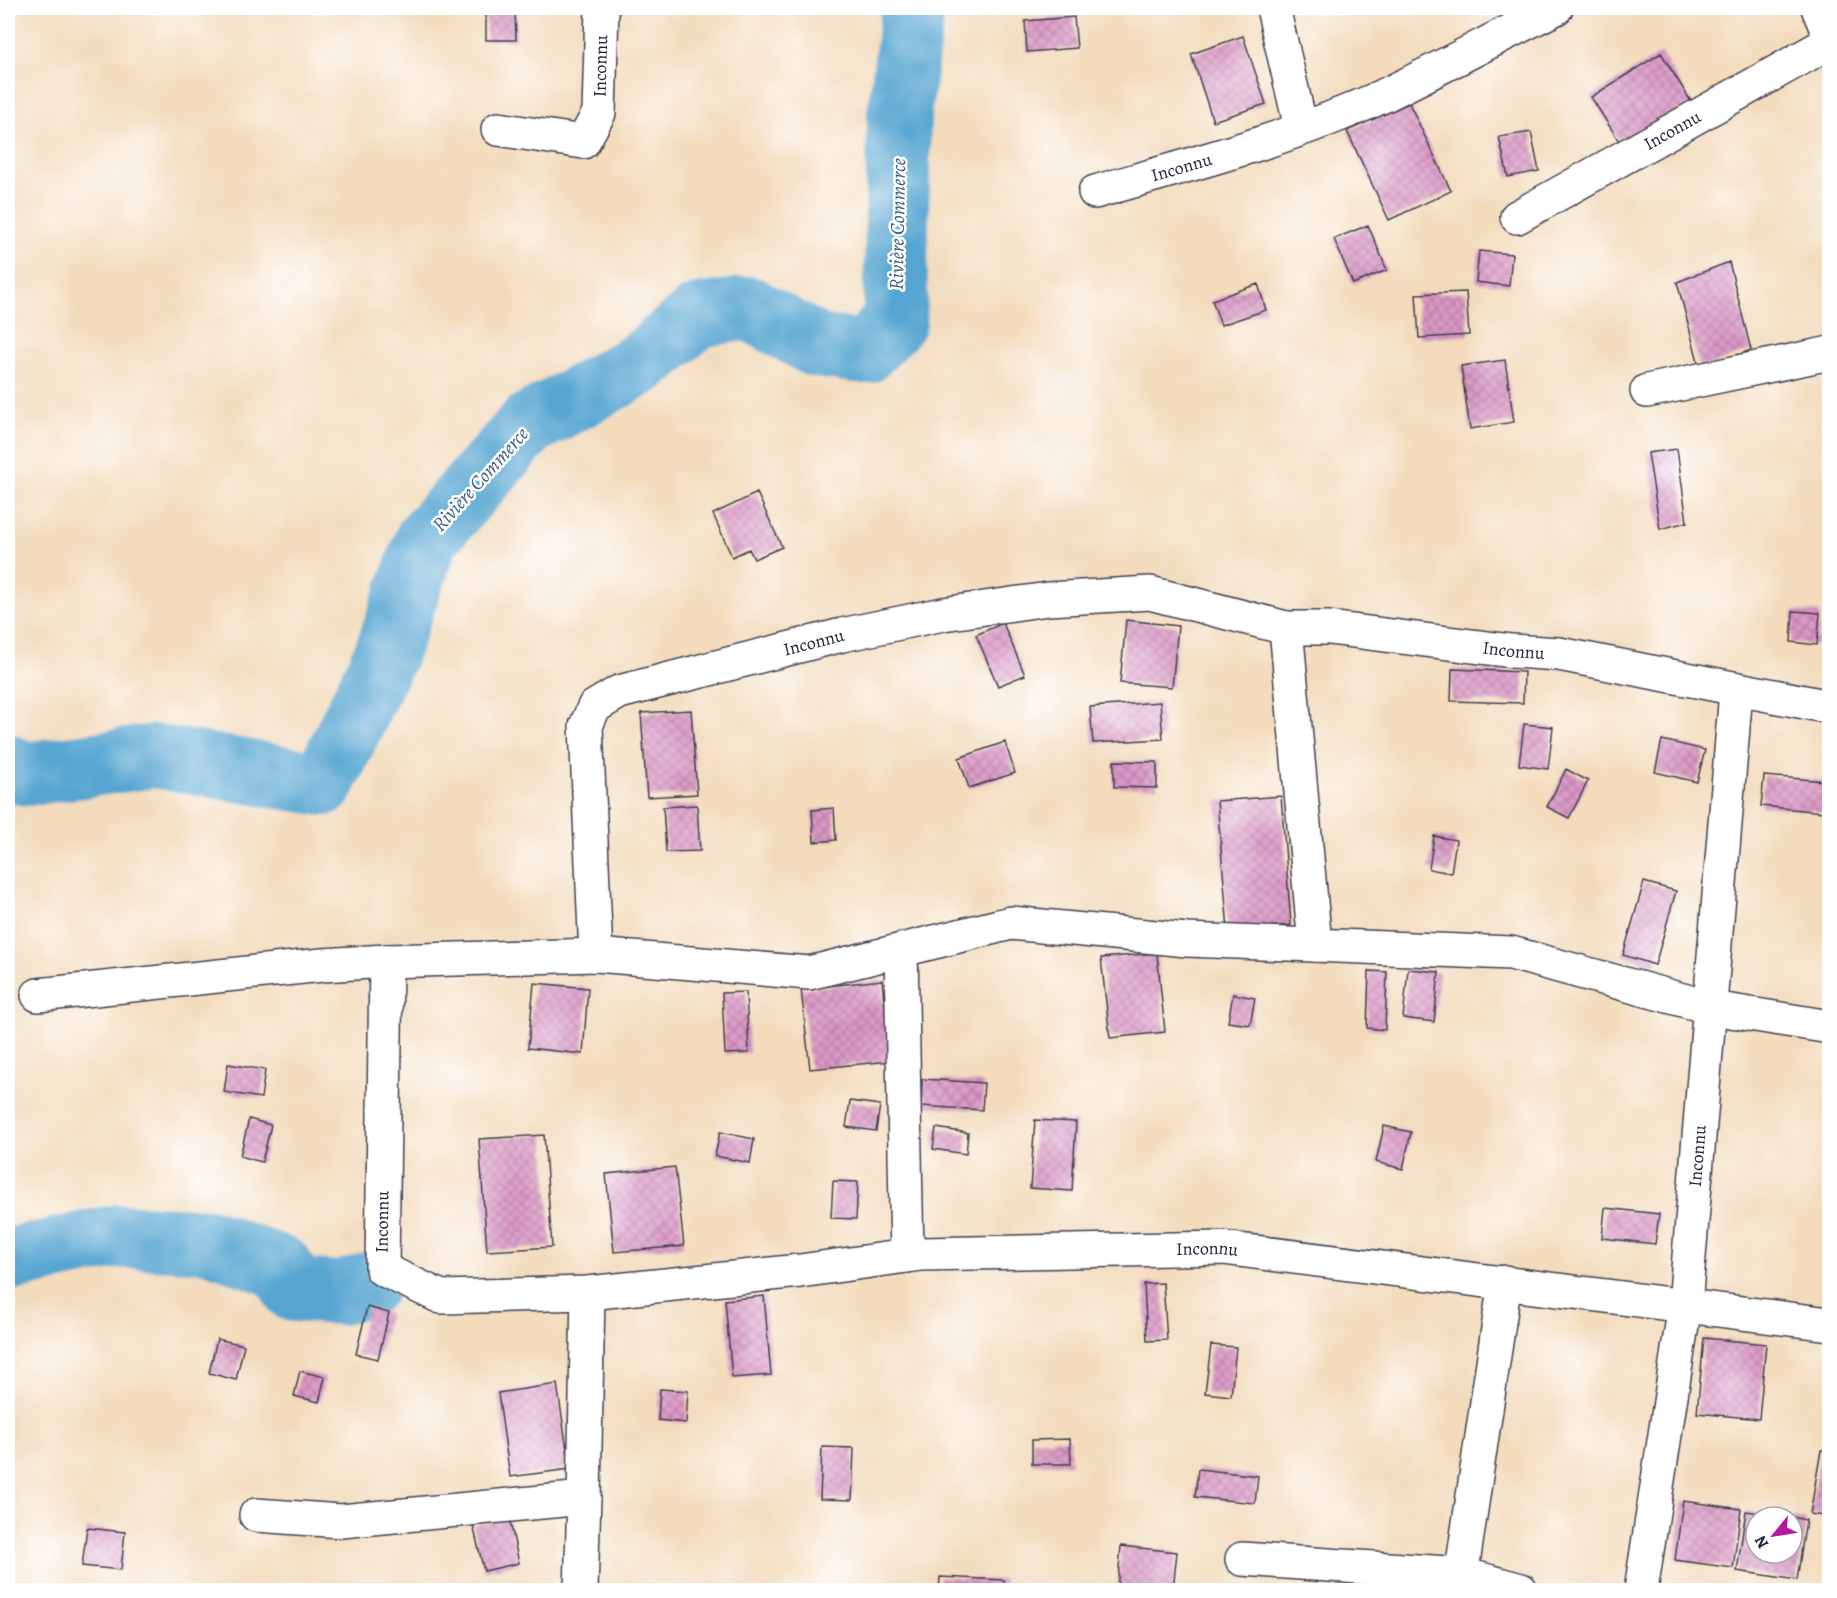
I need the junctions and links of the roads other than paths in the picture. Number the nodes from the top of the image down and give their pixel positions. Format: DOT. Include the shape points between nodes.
graph roads {
  1 [pos="602,8"];
  2 [pos="1273,8"];
  3 [pos="1818,8"];
  4 [pos="1541,11"];
  5 [pos="1830,37"];
  6 [pos="1830,42"];
  7 [pos="1300,128"];
  8 [pos="498,129"];
  9 [pos="1095,192"];
  10 [pos="1516,217"];
  11 [pos="1830,352"];
  12 [pos="1647,391"];
  13 [pos="1286,628"];
  14 [pos="1737,691"];
  15 [pos="1830,707"];
  16 [pos="1315,945"];
  17 [pos="901,950"];
  18 [pos="596,955"];
  19 [pos="386,961"];
  20 [pos="38,995"];
  21 [pos="1712,1008"];
  22 [pos="1830,1028"];
  23 [pos="907,1256"];
  24 [pos="1505,1282"];
  25 [pos="588,1293"];
  26 [pos="1684,1305"];
  27 [pos="1830,1324"];
  28 [pos="584,1498"];
  29 [pos="256,1515"];
  30 [pos="1242,1558"];
  31 [pos="1461,1582"];
  32 [pos="581,1590"];
  33 [pos="1521,1590"];
  34 [pos="1641,1590"];
  1 -- 8 [label="street, Inconnu" via="599,113 583,142"];
  2 -- 7 [label="street"];
  3 -- 5 [label="street"];
  4 -- 7 [label="street, Inconnu" via="1384,95"];
  6 -- 10 [label="street, Inconnu"];
  7 -- 9 [label="street, Inconnu"];
  11 -- 12 [label="street"];
  13 -- 14 [label="street, Inconnu" via="1329,628 1559,654"];
  13 -- 16 [label="street"];
  13 -- 18 [label="street, Inconnu" via="1150,593 1048,599 943,614 842,635 603,699 594,707 586,726"];
  14 -- 15 [label="street, Inconnu"];
  14 -- 21 [label="street, Inconnu"];
  16 -- 17 [label="street" via="1187,940 1011,923"];
  16 -- 21 [label="street" via="1511,953"];
  17 -- 18 [label="street" via="809,973"];
  17 -- 23 [label="street"];
  18 -- 19 [label="street"];
  19 -- 20 [label="street"];
  19 -- 25 [label="street, Inconnu" via="382,1269 441,1297"];
  21 -- 22 [label="street"];
  21 -- 26 [label="street, Inconnu"];
  23 -- 24 [label="street, Inconnu" via="1223,1248"];
  23 -- 25 [label="street, Inconnu"];
  24 -- 26 [label="street, Inconnu"];
  24 -- 31 [label="street"];
  25 -- 28 [label="street"];
  26 -- 27 [label="street, Inconnu"];
  26 -- 34 [label="street, Inconnu"];
  28 -- 29 [label="street" via="340,1521"];
  28 -- 32 [label="street"];
  30 -- 31 [label="street"];
  31 -- 33 [label="street"];
}
